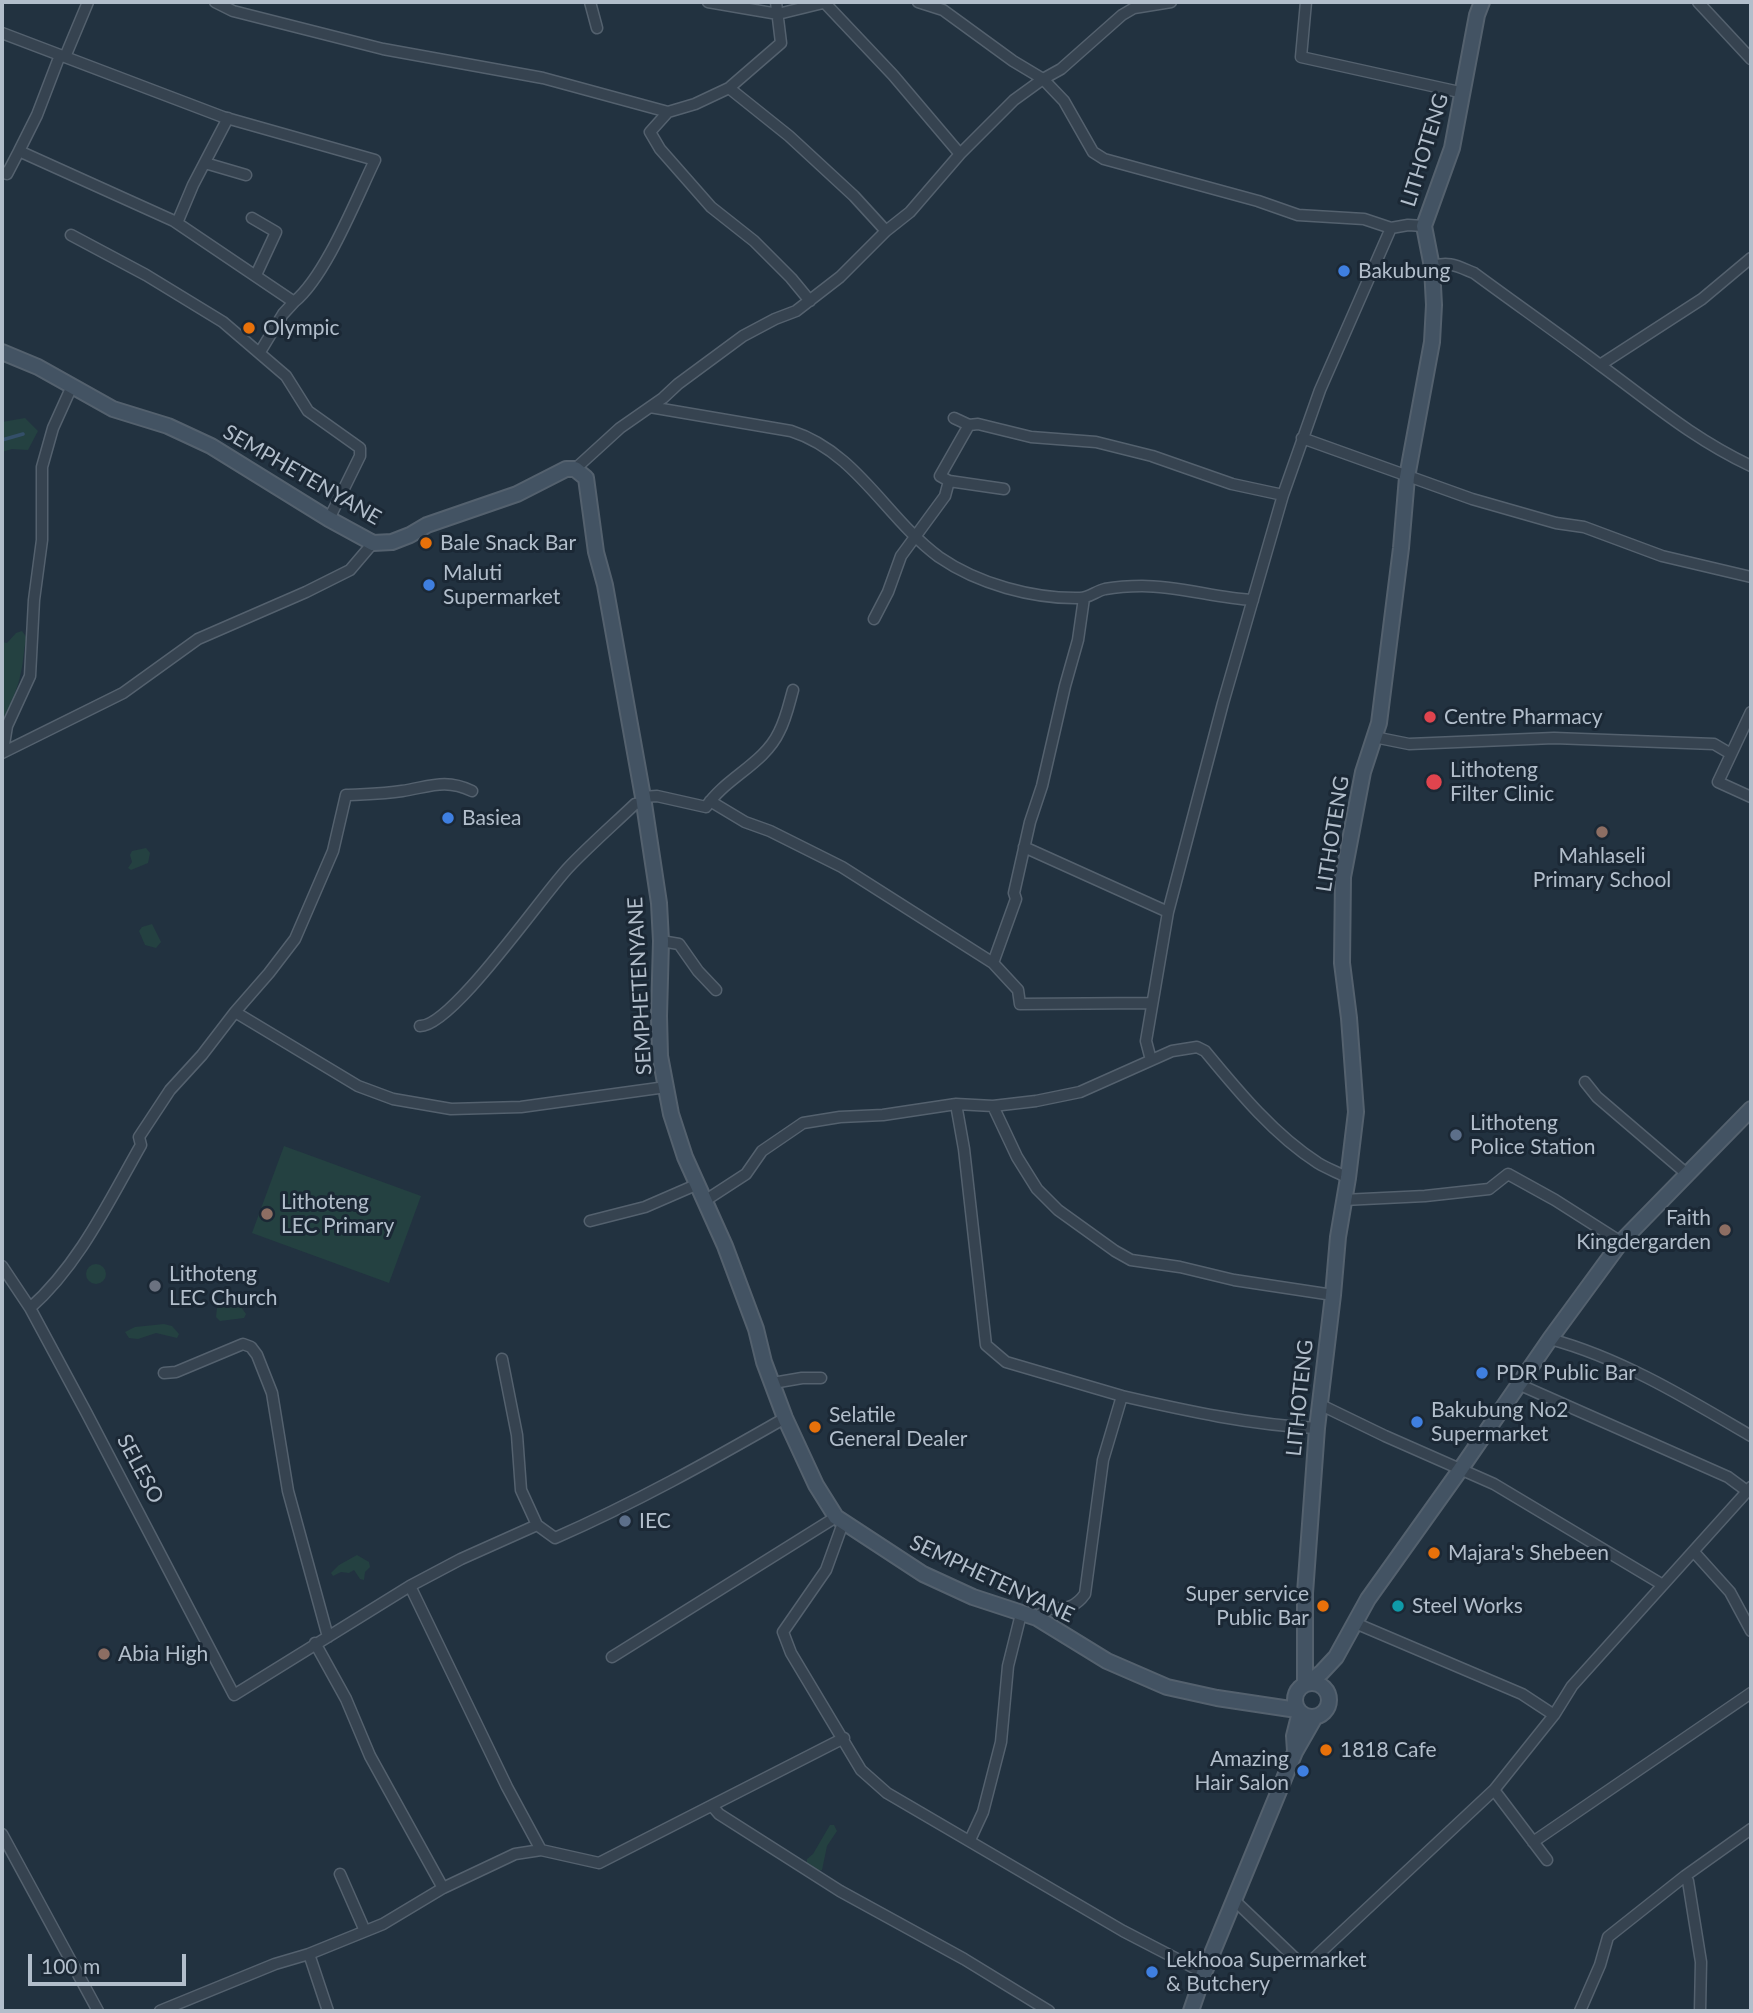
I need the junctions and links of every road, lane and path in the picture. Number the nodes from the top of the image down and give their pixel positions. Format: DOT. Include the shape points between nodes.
graph roads {
  1 [pos="88,2"];
  2 [pos="215,2"];
  3 [pos="590,2"];
  4 [pos="708,2"];
  5 [pos="776,2"];
  6 [pos="826,2"];
  7 [pos="918,2"];
  8 [pos="1171,2"];
  9 [pos="1306,2"];
  10 [pos="1482,2"];
  11 [pos="1698,2"];
  12 [pos="778,14"];
  13 [pos="597,28"];
  14 [pos="2,33"];
  15 [pos="63,56"];
  16 [pos="1751,58"];
  17 [pos="1043,79"];
  18 [pos="729,88"];
  19 [pos="1464,93"];
  20 [pos="668,112"];
  21 [pos="228,118"];
  22 [pos="19,151"];
  23 [pos="960,154"];
  24 [pos="205,163"];
  25 [pos="2,172"];
  26 [pos="246,175"];
  27 [pos="252,218"];
  28 [pos="177,223"];
  29 [pos="1424,226"];
  30 [pos="1391,228"];
  31 [pos="886,230"];
  32 [pos="71,235"];
  33 [pos="1751,258"];
  34 [pos="1432,267"];
  35 [pos="256,275"];
  36 [pos="810,301"];
  37 [pos="294,302"];
  38 [pos="2,352"];
  39 [pos="260,352"];
  40 [pos="1600,365"];
  41 [pos="72,386"];
  42 [pos="650,407"];
  43 [pos="954,418"];
  44 [pos="969,425"];
  45 [pos="1302,438"];
  46 [pos="1751,466"];
  47 [pos="575,469"];
  48 [pos="1407,477"];
  49 [pos="949,481"];
  50 [pos="1004,489"];
  51 [pos="1283,495"];
  52 [pos="329,519"];
  53 [pos="917,537"];
  54 [pos="373,543"];
  55 [pos="1751,577"];
  56 [pos="1084,598"];
  57 [pos="1253,600"];
  58 [pos="874,619"];
  59 [pos="793,690"];
  60 [pos="1751,712"];
  61 [pos="1374,737"];
  62 [pos="3,752"];
  63 [pos="1731,754"];
  64 [pos="472,791"];
  65 [pos="1751,797"];
  66 [pos="644,800"];
  67 [pos="710,801"];
  68 [pos="1024,847"];
  69 [pos="1168,912"];
  70 [pos="661,941"];
  71 [pos="993,963"];
  72 [pos="716,990"];
  73 [pos="1152,1003"];
  74 [pos="235,1012"];
  75 [pos="420,1026"];
  76 [pos="1151,1060"];
  77 [pos="1584,1082"];
  78 [pos="666,1087"];
  79 [pos="956,1104"];
  80 [pos="993,1106"];
  81 [pos="1751,1109"];
  82 [pos="1687,1174"];
  83 [pos="1348,1178"];
  84 [pos="698,1184"];
  85 [pos="706,1200"];
  86 [pos="1343,1200"];
  87 [pos="590,1220"];
  88 [pos="1621,1242"];
  89 [pos="2,1266"];
  90 [pos="1334,1295"];
  91 [pos="30,1308"];
  92 [pos="1550,1339"];
  93 [pos="502,1359"];
  94 [pos="164,1373"];
  95 [pos="821,1378"];
  96 [pos="773,1383"];
  97 [pos="1518,1384"];
  98 [pos="1122,1396"];
  99 [pos="1321,1405"];
  100 [pos="785,1418"];
  101 [pos="1317,1427"];
  102 [pos="1751,1436"];
  103 [pos="1460,1470"];
  104 [pos="1749,1489"];
  105 [pos="840,1520"];
  106 [pos="537,1525"];
  107 [pos="1694,1552"];
  108 [pos="1663,1585"];
  109 [pos="410,1586"];
  110 [pos="1021,1614"];
  111 [pos="1037,1618"];
  112 [pos="1354,1623"];
  113 [pos="1751,1631"];
  114 [pos="328,1637"];
  115 [pos="315,1643"];
  116 [pos="612,1657"];
  117 [pos="1336,1657"];
  118 [pos="1303,1686"];
  119 [pos="1328,1692"];
  120 [pos="1751,1693"];
  121 [pos="1264,1703"];
  122 [pos="1298,1711"];
  123 [pos="1554,1715"];
  124 [pos="1315,1717"];
  125 [pos="844,1738"];
  126 [pos="1295,1752"];
  127 [pos="1494,1790"];
  128 [pos="713,1807"];
  129 [pos="1751,1829"];
  130 [pos="2,1834"];
  131 [pos="970,1840"];
  132 [pos="1533,1842"];
  133 [pos="541,1850"];
  134 [pos="1546,1860"];
  135 [pos="340,1874"];
  136 [pos="1685,1876"];
  137 [pos="443,1888"];
  138 [pos="1234,1900"];
  139 [pos="365,1931"];
  140 [pos="309,1954"];
  141 [pos="1204,1973"];
  142 [pos="97,2011"];
  143 [pos="160,2011"];
  144 [pos="328,2011"];
  145 [pos="1049,2011"];
  146 [pos="1191,2011"];
  147 [pos="1580,2011"];
  148 [pos="1700,2011"];
  1 -- 15 [label="street"];
  2 -- 20 [label="street" via="233,11 383,49 543,78"];
  3 -- 13 [label="street"];
  4 -- 12 [label="street"];
  5 -- 12 [label="street"];
  6 -- 12 [label="street"];
  6 -- 23 [label="street"];
  7 -- 17 [label="street" via="943,10"];
  8 -- 17 [label="street" via="1122,15 1061,69"];
  9 -- 19 [label="street" via="1301,57"];
  10 -- 19 [label="main road, LITHOTENG"];
  11 -- 16 [label="street"];
  12 -- 18 [label="street" via="781,43"];
  14 -- 15 [label="street"];
  15 -- 21 [label="street"];
  15 -- 22 [label="street"];
  17 -- 23 [label="street" via="1014,100"];
  17 -- 30 [label="street" via="1064,101 1093,152 1104,159 1298,215 1364,219"];
  18 -- 20 [label="street"];
  18 -- 31 [label="street" via="789,136"];
  19 -- 29 [label="main road, LITHOTENG" via="1452,148"];
  20 -- 36 [label="street" via="650,132 660,149 711,207 754,241"];
  21 -- 24 [label="street"];
  21 -- 37 [label="street" via="375,160 332,249 306,292"];
  22 -- 25 [label="street" via="7,174"];
  22 -- 28 [label="street"];
  23 -- 31 [label="street" via="909,212"];
  24 -- 26 [label="street"];
  24 -- 28 [label="street"];
  27 -- 35 [label="street" via="276,232"];
  28 -- 35 [label="street"];
  29 -- 30 [label="street"];
  29 -- 34 [label="main road, LITHOTENG"];
  30 -- 45 [label="street"];
  31 -- 36 [label="street"];
  32 -- 39 [label="street" via="223,321"];
  33 -- 40 [label="street" via="1702,299"];
  34 -- 40 [label="street" via="1452,264 1474,273"];
  34 -- 48 [label="main road, LITHOTENG" via="1432,342"];
  35 -- 37 [label="street"];
  36 -- 42 [label="street" via="743,336"];
  37 -- 39 [label="street"];
  38 -- 41 [label="main road, SEMPHETENYANE"];
  39 -- 52 [label="street" via="286,376 308,411 360,448"];
  40 -- 46 [label="street" via="1681,427"];
  41 -- 52 [label="main road, SEMPHETENYANE" via="113,409 168,426 211,446"];
  41 -- 62 [label="street" via="42,467 30,676 6,726"];
  42 -- 47 [label="street"];
  42 -- 53 [label="street" via="808,437 826,446"];
  43 -- 44 [label="street"];
  44 -- 49 [label="street" via="940,475"];
  44 -- 51 [label="street" via="1031,437 1096,442"];
  45 -- 48 [label="street"];
  45 -- 51 [label="street"];
  47 -- 54 [label="main road, SEMPHETENYANE" via="392,542"];
  47 -- 66 [label="main road, SEMPHETENYANE" via="586,478"];
  48 -- 55 [label="street" via="1584,527 1662,556"];
  48 -- 61 [label="main road, LITHOTENG" via="1383,699"];
  49 -- 50 [label="street"];
  49 -- 53 [label="street" via="945,496"];
  51 -- 57 [label="street"];
  52 -- 54 [label="main road, SEMPHETENYANE"];
  53 -- 56 [label="street" via="960,570 986,581 1047,596"];
  53 -- 58 [label="street" via="901,556"];
  54 -- 62 [label="street" via="350,570 198,639 123,693"];
  56 -- 57 [label="street" via="1104,589 1142,586"];
  56 -- 68 [label="street" via="1079,640"];
  57 -- 69 [label="street"];
  59 -- 67 [label="street" via="771,745"];
  60 -- 63 [label="street"];
  61 -- 63 [label="street" via="1409,744 1554,738 1714,744"];
  61 -- 83 [label="main road, LITHOTENG" via="1343,877 1342,963 1356,1112"];
  63 -- 65 [label="street" via="1718,782"];
  64 -- 74 [label="street" via="442,783 346,795 333,851 295,939"];
  66 -- 67 [label="street" via="657,796 706,807"];
  66 -- 70 [label="main road, SEMPHETENYANE"];
  66 -- 75 [label="street" via="567,869 446,1011"];
  67 -- 71 [label="street" via="842,867"];
  68 -- 69 [label="street"];
  68 -- 71 [label="street" via="1016,899"];
  69 -- 73 [label="street"];
  70 -- 72 [label="street" via="679,944"];
  70 -- 78 [label="main road, SEMPHETENYANE" via="660,1055"];
  71 -- 73 [label="street" via="1018,990 1020,1004"];
  73 -- 76 [label="street" via="1146,1041"];
  74 -- 78 [label="street" via="358,1086 403,1101 451,1109 521,1107"];
  74 -- 91 [label="street" via="170,1090 139,1137 141,1144 74,1258 50,1291"];
  76 -- 80 [label="street" via="1080,1091"];
  76 -- 83 [label="street" via="1172,1051 1197,1047 1205,1051 1250,1104 1296,1147"];
  77 -- 82 [label="street"];
  78 -- 84 [label="main road, SEMPHETENYANE" via="678,1136"];
  79 -- 80 [label="street"];
  79 -- 85 [label="street" via="803,1123 762,1151 746,1174"];
  79 -- 98 [label="street" via="986,1345 1006,1362"];
  80 -- 90 [label="street" via="1037,1189 1115,1251 1131,1259 1234,1280"];
  81 -- 82 [label="main road"];
  82 -- 88 [label="main road"];
  83 -- 86 [label="main road, LITHOTENG"];
  84 -- 85 [label="main road, SEMPHETENYANE"];
  84 -- 87 [label="street" via="645,1207"];
  85 -- 96 [label="main road, SEMPHETENYANE"];
  86 -- 88 [label="street" via="1489,1189 1508,1174"];
  86 -- 90 [label="main road, LITHOTENG"];
  88 -- 92 [label="main road"];
  89 -- 91 [label="street, SELESO"];
  90 -- 99 [label="main road, LITHOTENG"];
  91 -- 115 [label="street, SELESO" via="234,1695"];
  92 -- 97 [label="main road"];
  92 -- 102 [label="street" via="1579,1346 1646,1378"];
  93 -- 106 [label="street" via="517,1435 521,1490"];
  94 -- 114 [label="street" via="243,1344 257,1356 272,1393 288,1491"];
  95 -- 96 [label="street"];
  96 -- 100 [label="main road, SEMPHETENYANE"];
  97 -- 103 [label="main road"];
  97 -- 104 [label="street"];
  98 -- 101 [label="street" via="1270,1426"];
  98 -- 111 [label="street" via="1103,1460 1086,1594 1078,1605 1049,1608"];
  99 -- 101 [label="main road, LITHOTENG"];
  99 -- 103 [label="street"];
  100 -- 105 [label="main road, SEMPHETENYANE"];
  100 -- 106 [label="street" via="682,1478 555,1538"];
  101 -- 118 [label="main road, LITHOTENG" via="1304,1593"];
  103 -- 108 [label="street" via="1494,1484"];
  103 -- 112 [label="main road"];
  104 -- 107 [label="street"];
  105 -- 110 [label="main road, SEMPHETENYANE" via="923,1574"];
  105 -- 116 [label="street"];
  105 -- 125 [label="street" via="826,1570 783,1632 791,1653"];
  106 -- 109 [label="street"];
  107 -- 108 [label="street"];
  107 -- 113 [label="street" via="1730,1592"];
  108 -- 123 [label="street" via="1572,1686"];
  109 -- 114 [label="street"];
  109 -- 133 [label="street"];
  110 -- 111 [label="main road, SEMPHETENYANE"];
  110 -- 131 [label="street" via="1007,1666 1001,1742 983,1812"];
  111 -- 121 [label="main road, SEMPHETENYANE" via="1107,1661 1167,1687 1217,1699"];
  112 -- 117 [label="main road"];
  112 -- 123 [label="street" via="1522,1694"];
  114 -- 115 [label="street"];
  115 -- 137 [label="street" via="370,1756"];
  117 -- 118 [label="main road"];
  117 -- 119 [label="main road"];
  118 -- 119 [label="main road" via="1321,1685"];
  118 -- 121 [label="main road"];
  118 -- 122 [label="main road" via="1294,1704"];
  119 -- 124 [label="main road" via="1326,1709"];
  120 -- 132 [label="street"];
  121 -- 122 [label="main road"];
  122 -- 124 [label="main road"];
  122 -- 126 [label="main road"];
  123 -- 127 [label="street"];
  124 -- 126 [label="main road"];
  125 -- 128 [label="street"];
  125 -- 131 [label="street" via="874,1783"];
  126 -- 138 [label="main road"];
  127 -- 132 [label="street"];
  127 -- 138 [label="street" via="1310,1962 1299,1962"];
  128 -- 133 [label="street" via="599,1863"];
  128 -- 145 [label="street" via="840,1891"];
  129 -- 136 [label="street"];
  130 -- 142 [label="street"];
  131 -- 141 [label="street" via="1123,1931"];
  132 -- 134 [label="street"];
  133 -- 137 [label="street" via="516,1854"];
  135 -- 139 [label="street"];
  136 -- 147 [label="street" via="1608,1937"];
  136 -- 148 [label="street" via="1701,1962"];
  137 -- 139 [label="street"];
  138 -- 141 [label="main road"];
  139 -- 140 [label="street"];
  140 -- 143 [label="street"];
  140 -- 144 [label="street"];
  141 -- 146 [label="main road"];
}
